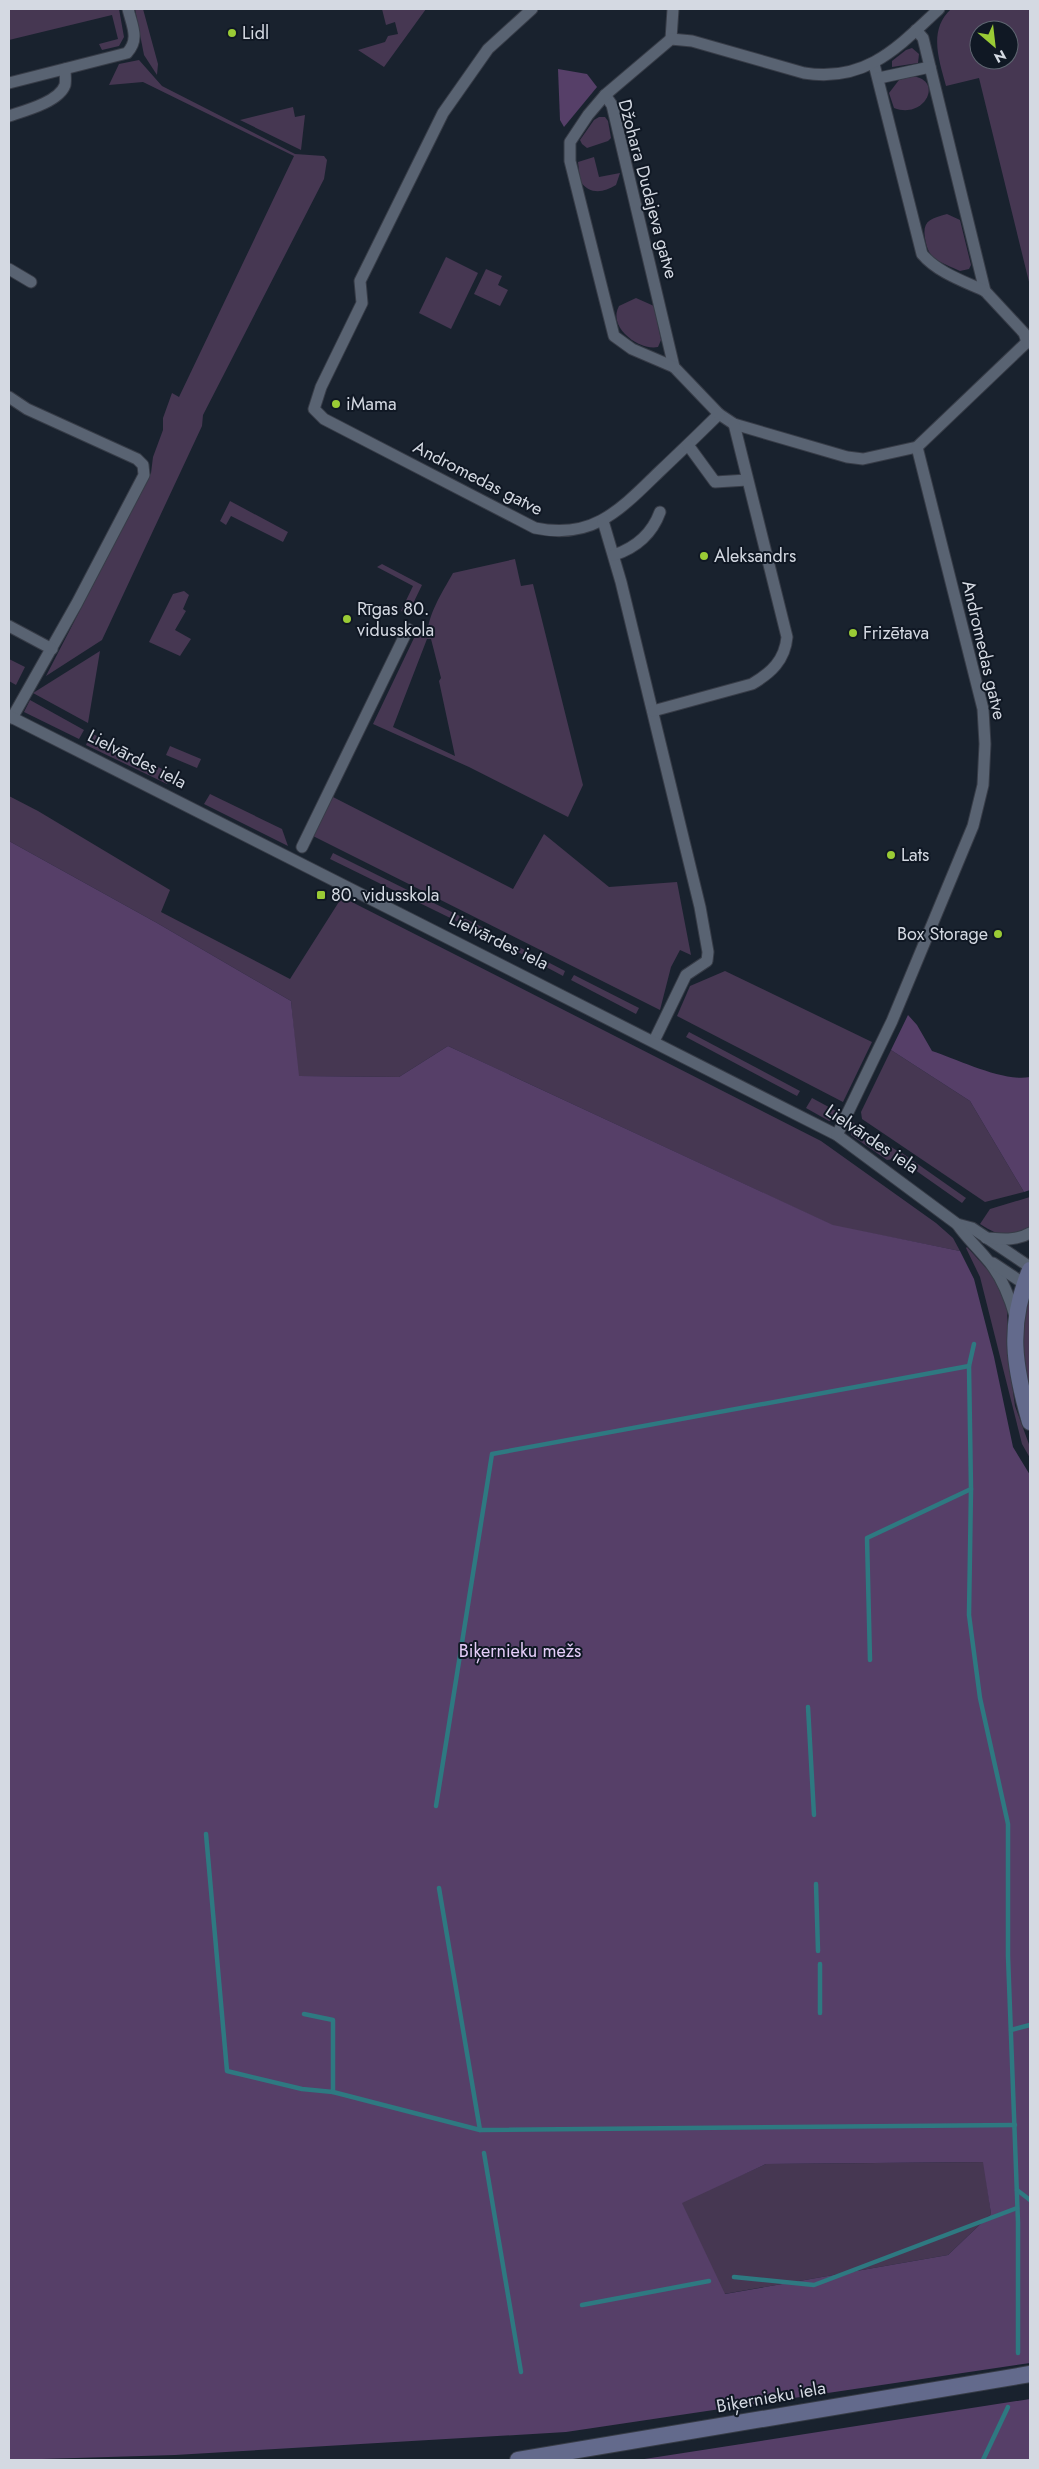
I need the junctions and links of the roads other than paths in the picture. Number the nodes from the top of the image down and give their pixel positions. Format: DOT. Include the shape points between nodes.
graph roads {
  1 [pos="128,9"];
  2 [pos="532,9"];
  3 [pos="673,9"];
  4 [pos="939,9"];
  5 [pos="916,30"];
  6 [pos="671,39"];
  7 [pos="874,64"];
  8 [pos="930,67"];
  9 [pos="65,69"];
  10 [pos="879,78"];
  11 [pos="9,83"];
  12 [pos="605,95"];
  13 [pos="9,116"];
  14 [pos="9,269"];
  15 [pos="31,282"];
  16 [pos="985,291"];
  17 [pos="1029,343"];
  18 [pos="674,367"];
  19 [pos="9,397"];
  20 [pos="719,414"];
  21 [pos="734,424"];
  22 [pos="688,444"];
  23 [pos="917,447"];
  24 [pos="747,480"];
  25 [pos="660,512"];
  26 [pos="603,521"];
  27 [pos="614,555"];
  28 [pos="9,626"];
  29 [pos="408,628"];
  30 [pos="52,649"];
  31 [pos="653,711"];
  32 [pos="10,717"];
  33 [pos="302,847"];
  34 [pos="654,1040"];
  35 [pos="838,1135"];
  36 [pos="957,1224"];
  37 [pos="1030,1233"];
  38 [pos="984,1238"];
  39 [pos="986,1257"];
  40 [pos="1030,1269"];
  41 [pos="1027,1287"];
  42 [pos="1015,1318"];
  43 [pos="1030,1422"];
  44 [pos="1030,2374"];
  45 [pos="518,2460"];
  1 -- 9 [label="street" via="134,44 127,53"];
  2 -- 26 [label="street, Andromedas gatve" via="488,49 443,113 360,281 362,303 321,387 314,409 324,419 535,528 556,532"];
  3 -- 6 [label="street"];
  4 -- 5 [label="street"];
  5 -- 7 [label="street"];
  5 -- 8 [label="street" via="923,38"];
  6 -- 7 [label="street" via="692,40 818,76 850,72"];
  6 -- 12 [label="street, Džohara Dudajeva gatve"];
  7 -- 10 [label="street"];
  8 -- 10 [label="street"];
  8 -- 16 [label="street"];
  9 -- 11 [label="street"];
  9 -- 13 [label="street" via="65,85 61,91 42,104"];
  10 -- 16 [label="street" via="922,254 928,262"];
  12 -- 18 [label="street, Džohara Dudajeva gatve" via="612,105"];
  12 -- 18 [label="street" via="570,142 570,161 606,307 614,336 632,349"];
  14 -- 15 [label="street"];
  16 -- 17 [label="street"];
  17 -- 23 [label="street"];
  18 -- 20 [label="street"];
  19 -- 30 [label="street" via="27,409 143,464 144,475"];
  20 -- 21 [label="street"];
  20 -- 22 [label="street, Andromedas gatve"];
  21 -- 23 [label="street" via="862,459"];
  21 -- 24 [label="street"];
  22 -- 24 [label="street" via="715,482"];
  22 -- 26 [label="street, Andromedas gatve" via="619,511"];
  23 -- 35 [label="street, Andromedas gatve" via="983,709 983,785 973,826 932,928"];
  24 -- 31 [label="street" via="786,637 786,649 767,676 752,684"];
  25 -- 27 [label="street" via="654,527 630,550"];
  26 -- 27 [label="street"];
  27 -- 31 [label="street"];
  28 -- 30 [label="street"];
  29 -- 33 [label="street"];
  30 -- 32 [label="street"];
  31 -- 34 [label="street" via="708,952 707,961 686,975"];
  32 -- 34 [label="street, Lielvārdes iela"];
  34 -- 35 [label="street, Lielvārdes iela"];
  35 -- 36 [label="street, Lielvārdes iela"];
  36 -- 38 [label="street, Lielvārdes iela" via="972,1228"];
  36 -- 39 [label="street, Lielvārdes iela"];
  37 -- 38 [label="street" via="1022,1238"];
  38 -- 40 [label="street, Lielvārdes iela"];
  39 -- 41 [label="street"];
  39 -- 42 [label="street, Lielvārdes iela" via="1008,1293"];
  40 -- 41 [label="main road, Lielvārdes iela"];
  41 -- 42 [label="main road, Lielvārdes iela"];
  42 -- 43 [label="main road, Lielvārdes iela" via="1014,1338 1021,1388"];
  44 -- 45 [label="main road, Biķernieku iela"];
}
